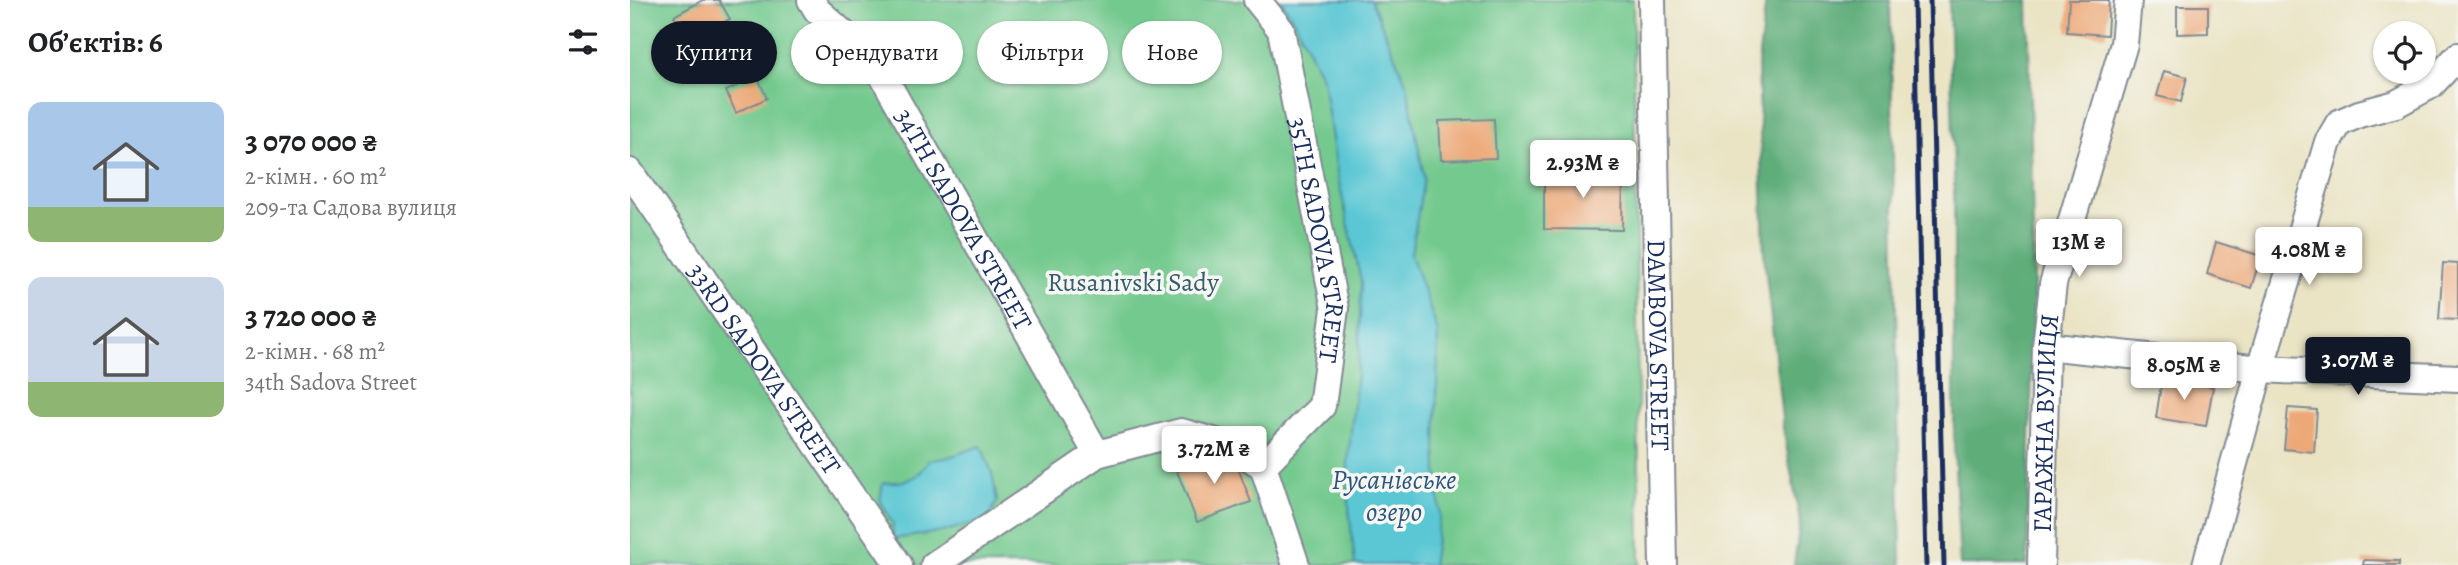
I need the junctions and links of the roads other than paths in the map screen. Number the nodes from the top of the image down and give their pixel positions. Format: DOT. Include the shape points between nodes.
graph roads {
  1 [pos="811,0"];
  2 [pos="1257,0"];
  3 [pos="1652,0"];
  4 [pos="2128,0"];
  5 [pos="2458,56"];
  6 [pos="630,173"];
  7 [pos="2046,346"];
  8 [pos="2260,369"];
  9 [pos="2458,378"];
  10 [pos="1097,454"];
  11 [pos="1263,466"];
  12 [pos="899,565"];
  13 [pos="934,565"];
  14 [pos="1296,565"];
  15 [pos="1663,565"];
  16 [pos="2041,565"];
  17 [pos="2206,565"];
  1 -- 10 [label="street, 34TH SADOVA STREET" via="874,62"];
  2 -- 11 [label="street, 35TH SADOVA STREET" via="1281,30 1335,309 1322,406"];
  3 -- 15 [label="street, DAMBOVA STREET"];
  4 -- 7 [label="street, ГАРАЖНА ВУЛИЦЯ" via="2124,44 2053,284"];
  5 -- 8 [label="street" via="2431,85 2396,104 2339,122 2328,142"];
  6 -- 12 [label="street, 33RD SADOVA STREET"];
  7 -- 8 [label="street"];
  7 -- 16 [label="street, ГАРАЖНА ВУЛИЦЯ"];
  8 -- 9 [label="street"];
  8 -- 17 [label="street"];
  10 -- 11 [label="street" via="1181,432 1231,446"];
  10 -- 13 [label="street"];
  11 -- 14 [label="street"];
}
